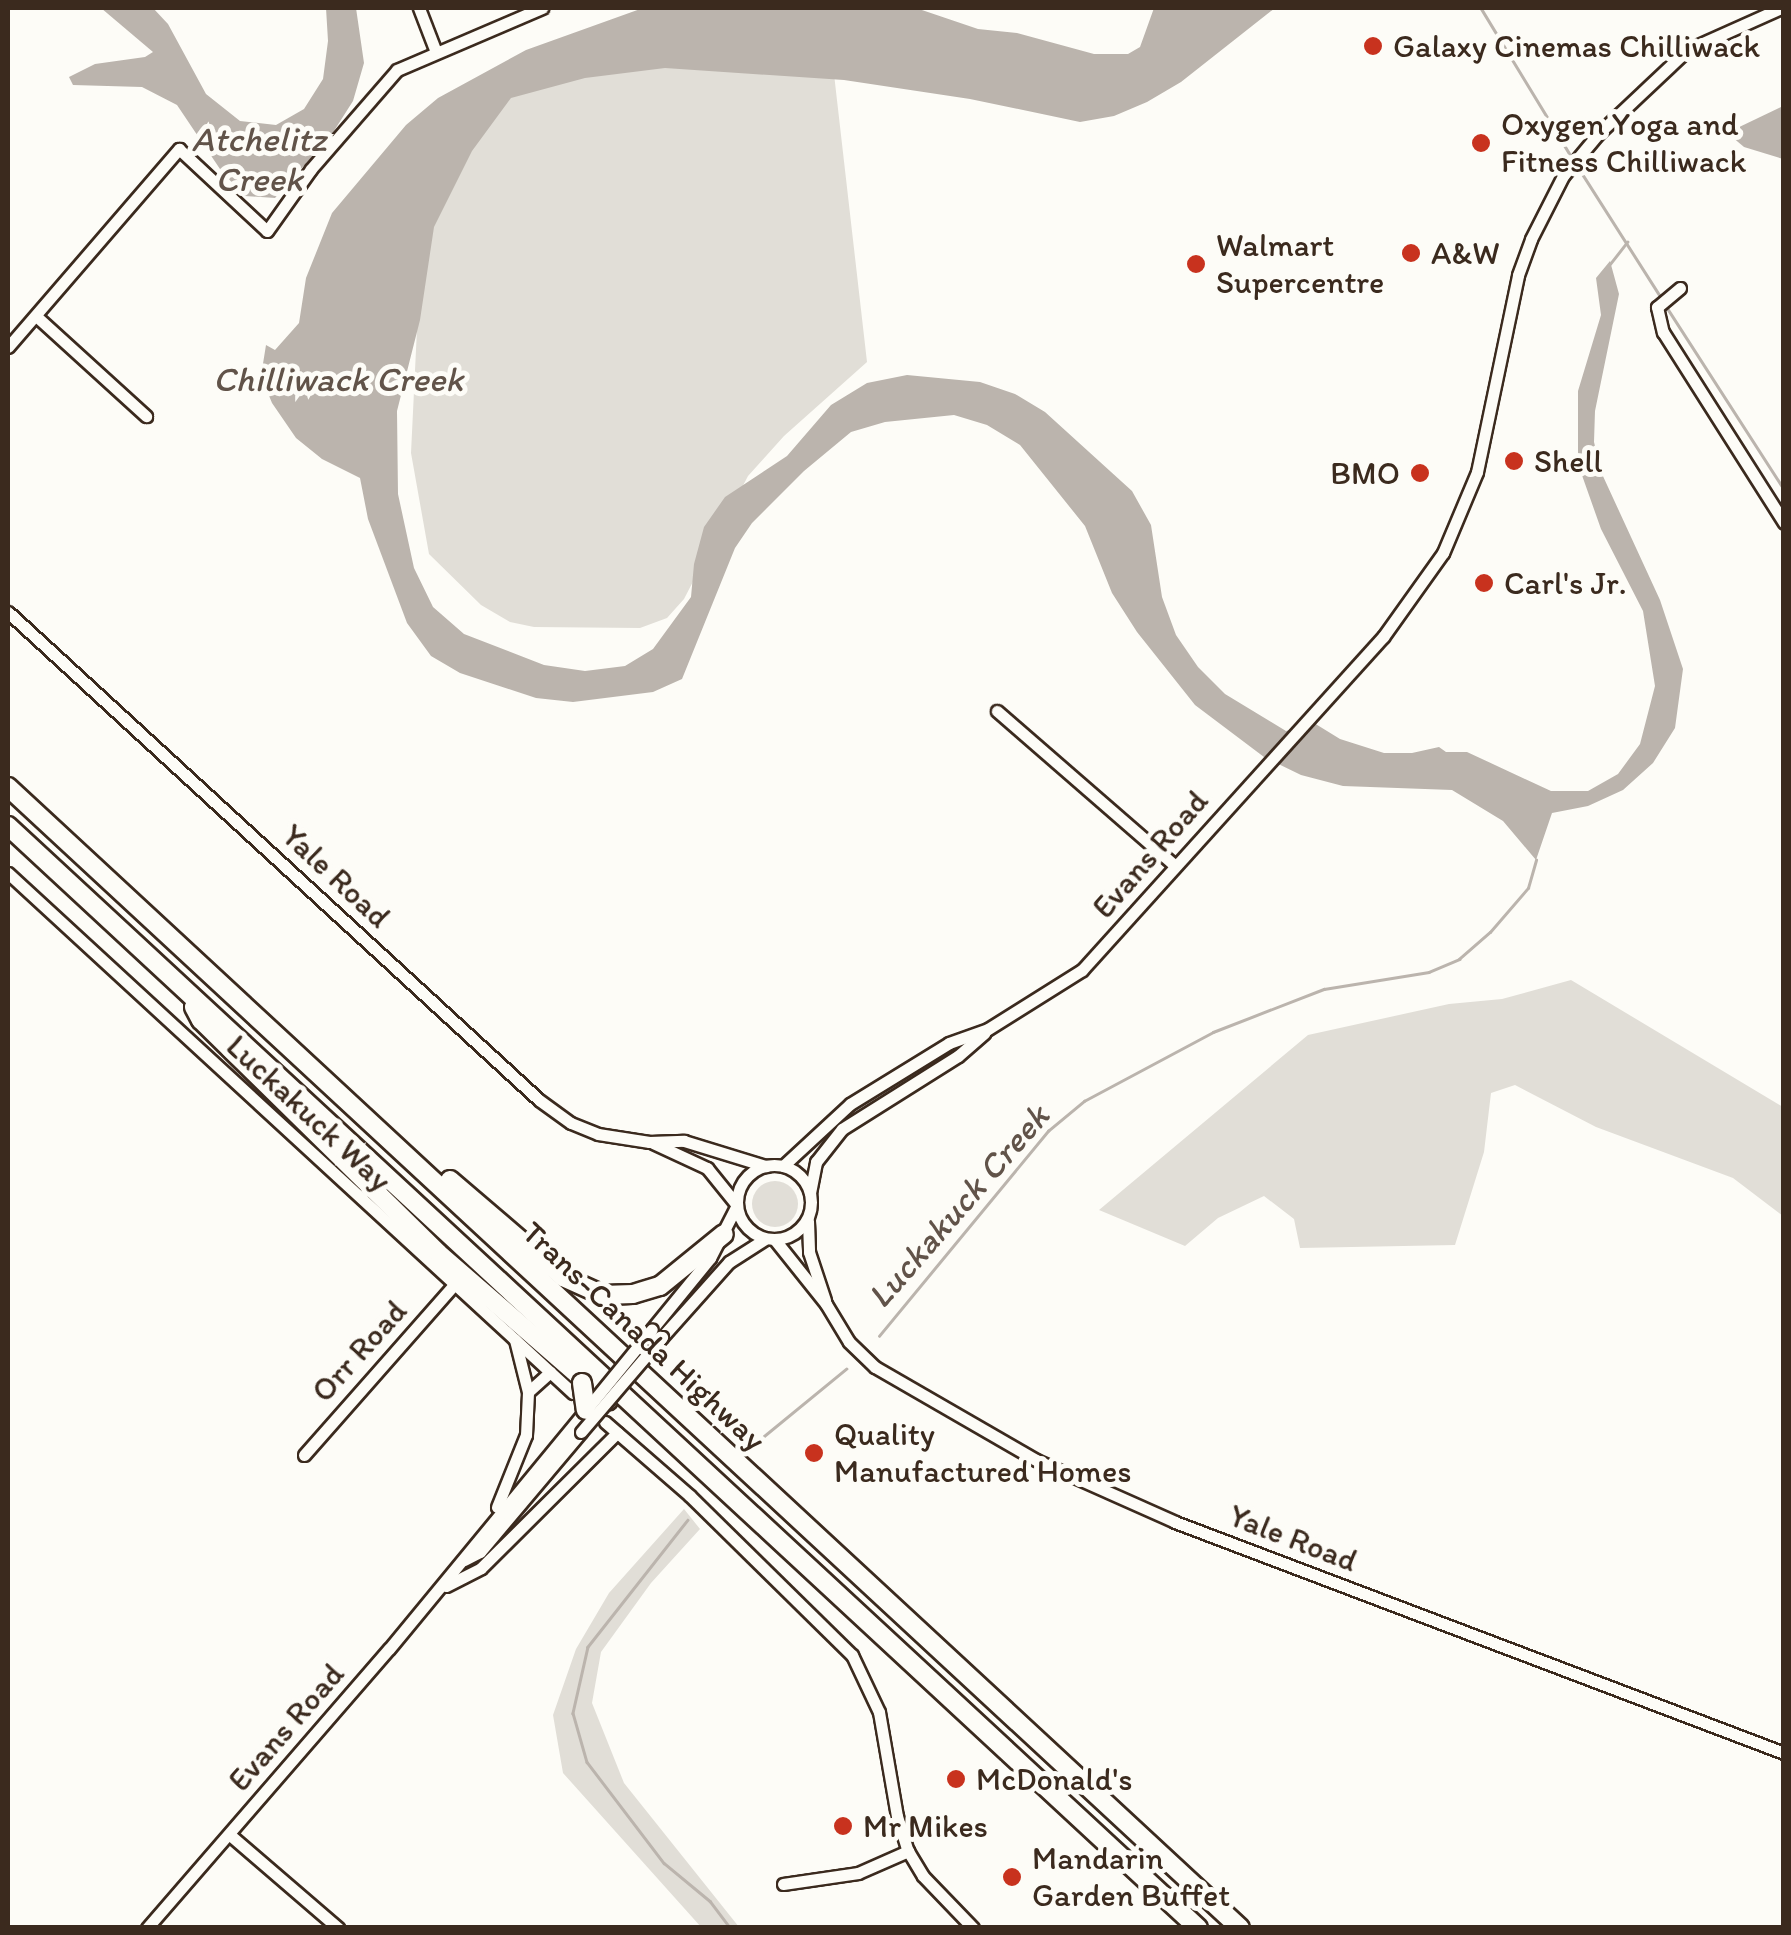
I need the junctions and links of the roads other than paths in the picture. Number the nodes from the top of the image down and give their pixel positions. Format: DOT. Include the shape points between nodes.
graph roads {
  1 [pos="419,8"];
  2 [pos="542,8"];
  3 [pos="1781,8"];
  4 [pos="436,52"];
  5 [pos="1680,288"];
  6 [pos="36,316"];
  7 [pos="8,346"];
  8 [pos="146,416"];
  9 [pos="1784,523"];
  10 [pos="8,612"];
  11 [pos="997,711"];
  12 [pos="8,786"];
  13 [pos="8,826"];
  14 [pos="1174,866"];
  15 [pos="8,873"];
  16 [pos="185,988"];
  17 [pos="988,1030"];
  18 [pos="292,1048"];
  19 [pos="649,1142"];
  20 [pos="766,1166"];
  21 [pos="782,1166"];
  22 [pos="810,1194"];
  23 [pos="736,1205"];
  24 [pos="808,1219"];
  25 [pos="724,1234"];
  26 [pos="770,1239"];
  27 [pos="455,1284"];
  28 [pos="826,1304"];
  29 [pos="657,1333"];
  30 [pos="515,1340"];
  31 [pos="550,1372"];
  32 [pos="528,1392"];
  33 [pos="590,1393"];
  34 [pos="586,1410"];
  35 [pos="605,1422"];
  36 [pos="577,1429"];
  37 [pos="617,1432"];
  38 [pos="304,1455"];
  39 [pos="492,1520"];
  40 [pos="464,1560"];
  41 [pos="438,1591"];
  42 [pos="1784,1753"];
  43 [pos="230,1835"];
  44 [pos="908,1850"];
  45 [pos="782,1884"];
  46 [pos="147,1928"];
  47 [pos="338,1928"];
  48 [pos="973,1928"];
  49 [pos="1198,1928"];
  50 [pos="1240,1928"];
  1 -- 4 [label="street"];
  2 -- 4 [label="street"];
  3 -- 14 [label="street, Evans Road" via="1686,50 1564,176 1518,275 1486,437 1443,553 1405,610"];
  4 -- 6 [label="street" via="396,70 267,230 179,150"];
  5 -- 9 [label="street" via="1657,308 1663,332"];
  6 -- 7 [label="street"];
  6 -- 8 [label="street"];
  10 -- 19 [label="street, Yale Road" via="539,1100 598,1134"];
  11 -- 14 [label="street"];
  12 -- 18 [label="highway, Trans-Canada Highway"];
  13 -- 16 [label="highway, Trans-Canada Highway"];
  14 -- 17 [label="street, Evans Road" via="1082,970"];
  15 -- 27 [label="street, Luckakuck Way"];
  16 -- 33 [label="highway" via="201,1020"];
  16 -- 49 [label="highway, Trans-Canada Highway"];
  17 -- 21 [label="street, Evans Road" via="950,1043 850,1104"];
  17 -- 22 [label="street, Evans Road" via="842,1129 816,1162"];
  18 -- 25 [label="highway" via="578,1286 618,1296 647,1291"];
  18 -- 50 [label="highway, Trans-Canada Highway"];
  19 -- 20 [label="street, Yale Road" via="684,1140"];
  19 -- 23 [label="street, Yale Road" via="707,1168"];
  20 -- 21 [label="street"];
  20 -- 23 [label="street" via="741,1184"];
  21 -- 22 [label="street" via="800,1176"];
  22 -- 24 [label="street"];
  23 -- 25 [label="street, Evans Road"];
  23 -- 26 [label="street" via="746,1228"];
  24 -- 26 [label="street" via="794,1234"];
  24 -- 28 [label="street, Yale Road" via="809,1252"];
  25 -- 29 [label="street, Evans Road"];
  26 -- 28 [label="street, Yale Road"];
  26 -- 29 [label="street, Evans Road" via="729,1262"];
  27 -- 30 [label="street, Luckakuck Way"];
  27 -- 38 [label="street, Orr Road"];
  28 -- 42 [label="street, Yale Road" via="849,1342 875,1367 1036,1460 1176,1522"];
  29 -- 33 [label="street, Evans Road, bridge"];
  30 -- 31 [label="street, Luckakuck Way"];
  30 -- 32 [label="street"];
  31 -- 32 [label="street"];
  31 -- 33 [label="street, Luckakuck Way"];
  32 -- 39 [label="street" via="520,1459"];
  33 -- 34 [label="highway, bridge"];
  33 -- 36 [label="street, Evans Road, bridge"];
  34 -- 36 [label="street, Evans Road"];
  35 -- 37 [label="street"];
  36 -- 39 [label="street, Evans Road"];
  36 -- 40 [label="street, Evans Road" via="480,1552"];
  37 -- 41 [label="street" via="481,1568"];
  37 -- 44 [label="street" via="852,1655 878,1712"];
  39 -- 40 [label="street, Evans Road"];
  40 -- 41 [label="street, Evans Road"];
  41 -- 43 [label="street, Evans Road"];
  43 -- 46 [label="street, Evans Road"];
  43 -- 47 [label="street"];
  44 -- 45 [label="street" via="858,1874"];
  44 -- 48 [label="street" via="926,1880"];
}
